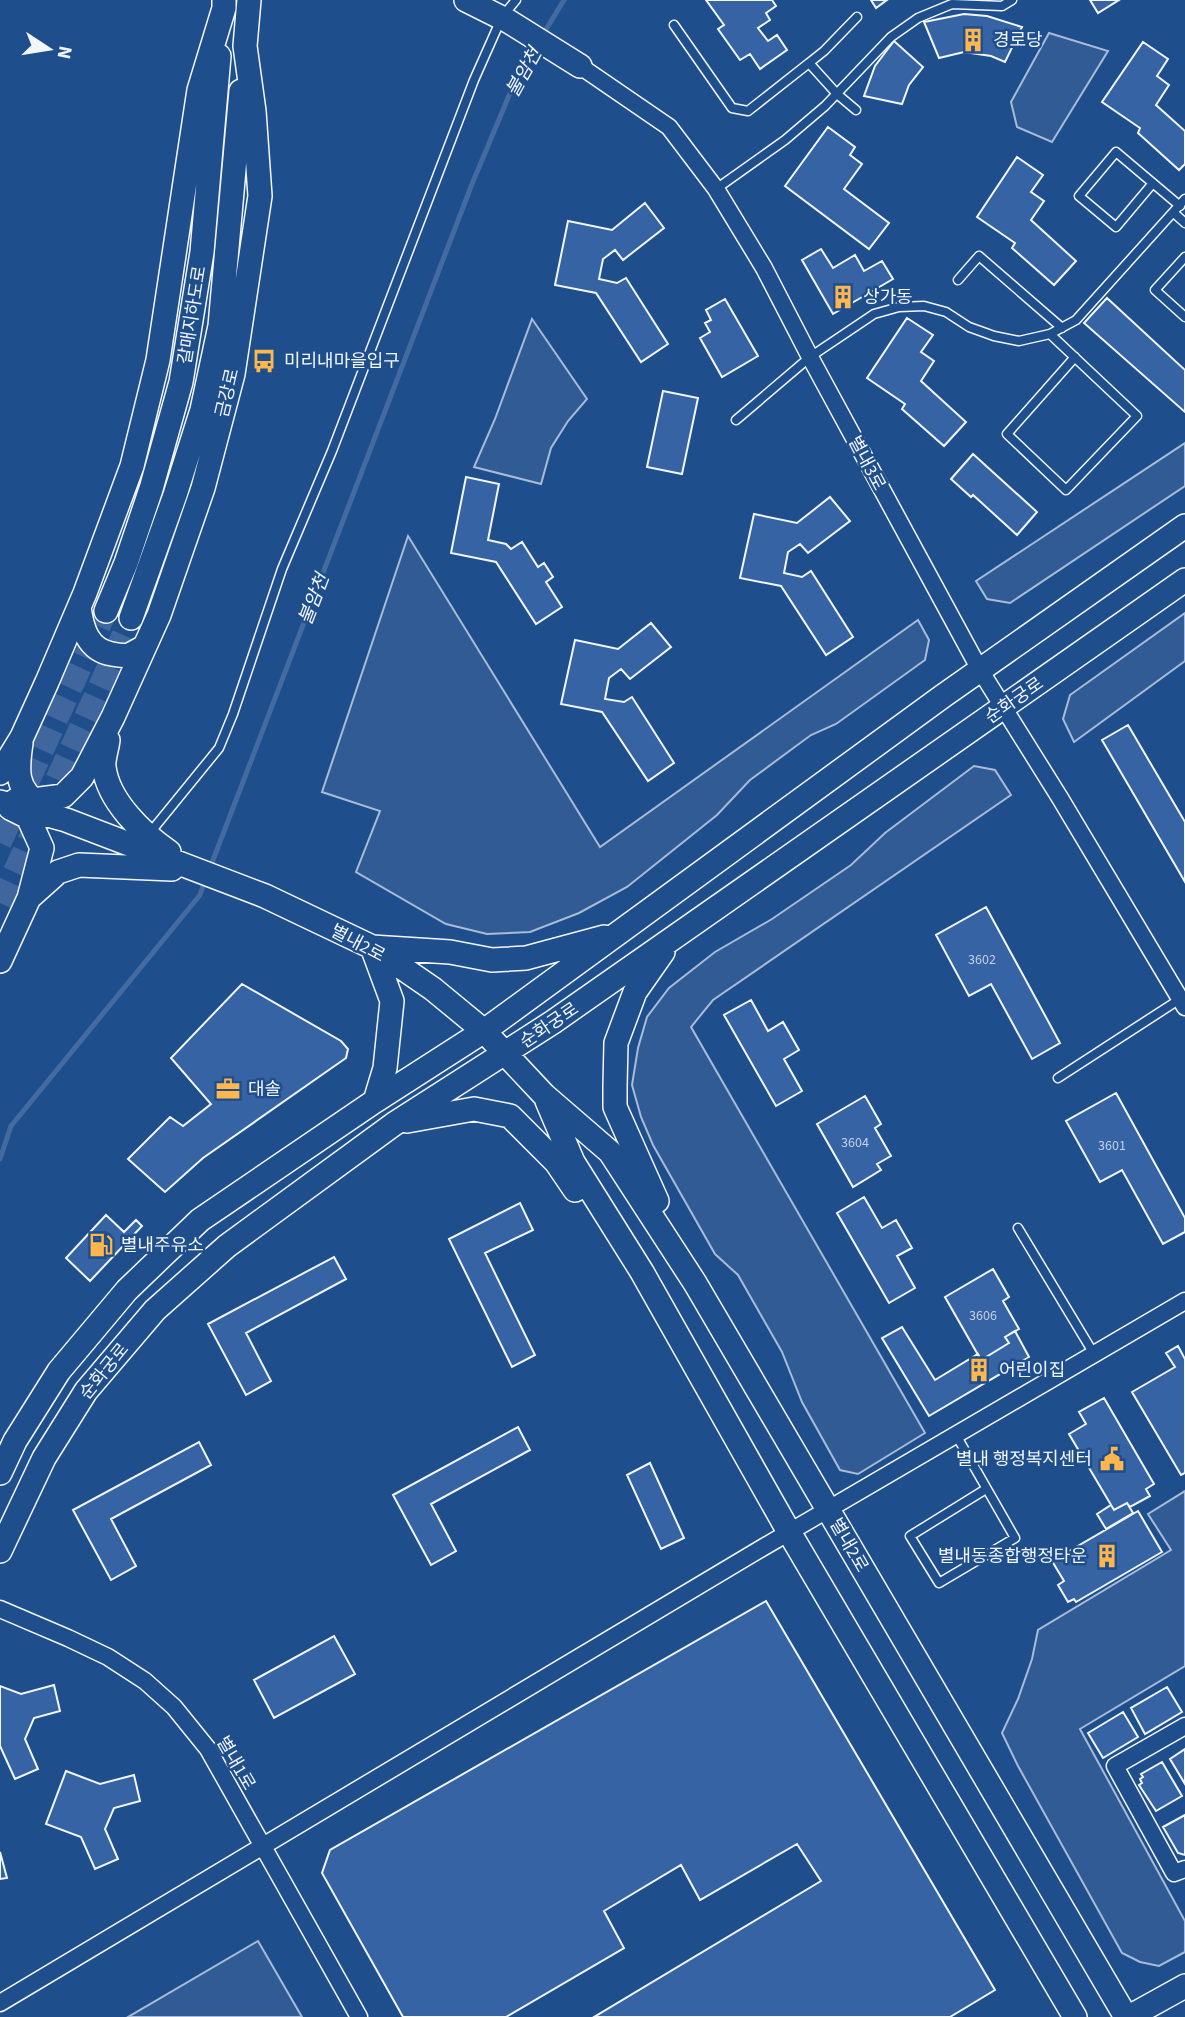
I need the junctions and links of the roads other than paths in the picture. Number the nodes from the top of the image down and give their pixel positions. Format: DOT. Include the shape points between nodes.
graph roads {
  1 [pos="466,0"];
  2 [pos="1012,0"];
  3 [pos="249,1"];
  4 [pos="951,2"];
  5 [pos="224,4"];
  6 [pos="509,12"];
  7 [pos="856,17"];
  8 [pos="674,25"];
  9 [pos="245,46"];
  10 [pos="809,63"];
  11 [pos="580,66"];
  12 [pos="837,93"];
  13 [pos="856,110"];
  14 [pos="1153,183"];
  15 [pos="716,189"];
  16 [pos="1180,206"];
  17 [pos="1185,223"];
  18 [pos="1185,257"];
  19 [pos="958,279"];
  20 [pos="1185,317"];
  21 [pos="1062,328"];
  22 [pos="1050,334"];
  23 [pos="810,357"];
  24 [pos="1074,357"];
  25 [pos="736,420"];
  26 [pos="1185,526"];
  27 [pos="1185,580"];
  28 [pos="79,607"];
  29 [pos="106,611"];
  30 [pos="131,618"];
  31 [pos="144,647"];
  32 [pos="980,670"];
  33 [pos="1003,708"];
  34 [pos="113,717"];
  35 [pos="22,737"];
  36 [pos="0,773"];
  37 [pos="0,802"];
  38 [pos="31,809"];
  39 [pos="66,820"];
  40 [pos="0,824"];
  41 [pos="141,842"];
  42 [pos="195,870"];
  43 [pos="29,898"];
  44 [pos="620,933"];
  45 [pos="671,940"];
  46 [pos="372,947"];
  47 [pos="0,959"];
  48 [pos="1183,1003"];
  49 [pos="484,1031"];
  50 [pos="505,1054"];
  51 [pos="1058,1078"];
  52 [pos="544,1095"];
  53 [pos="375,1101"];
  54 [pos="394,1124"];
  55 [pos="1018,1228"];
  56 [pos="642,1272"];
  57 [pos="695,1283"];
  58 [pos="1185,1301"];
  59 [pos="1094,1354"];
  60 [pos="956,1435"];
  61 [pos="0,1472"];
  62 [pos="986,1489"];
  63 [pos="828,1510"];
  64 [pos="789,1532"];
  65 [pos="0,1551"];
  66 [pos="0,1609"];
  67 [pos="1185,1726"];
  68 [pos="261,1846"];
  69 [pos="1185,1869"];
  70 [pos="1185,1986"];
  71 [pos="0,2003"];
  72 [pos="359,2017"];
  73 [pos="1075,2017"];
  74 [pos="1127,2017"];
  1 -- 6 [label="street, 별내3로"];
  2 -- 4 [label="lane" via="1002,6"];
  3 -- 9 [label="street, 금강로"];
  4 -- 12 [label="lane" via="891,37"];
  5 -- 28 [label="street" via="200,89 158,360 132,466"];
  5 -- 29 [label="street, 갈매지하도로" via="202,252 181,382 151,489"];
  6 -- 11 [label="street, 별내3로"];
  6 -- 41 [label="lane" via="470,92 332,452 282,569 219,748"];
  7 -- 10 [label="lane"];
  8 -- 10 [label="lane" via="732,108 748,111"];
  9 -- 30 [label="street, 갈매지하도로" via="220,326 194,434"];
  9 -- 31 [label="street, 금강로" via="260,196 233,374 204,488"];
  10 -- 12 [label="lane"];
  11 -- 15 [label="street, 별내3로" via="669,127"];
  12 -- 13 [label="lane"];
  12 -- 15 [label="lane" via="785,140"];
  14 -- 14 [label="lane" via="1116,152 1079,196 1116,227"];
  14 -- 16 [label="lane"];
  15 -- 23 [label="street, 별내3로"];
  16 -- 17 [label="lane"];
  16 -- 21 [label="lane" via="1076,320"];
  18 -- 20 [label="lane" via="1155,290"];
  19 -- 21 [label="lane" via="979,256"];
  21 -- 22 [label="lane"];
  22 -- 23 [label="lane" via="1019,341 968,327 946,312 924,306 900,307 874,314"];
  22 -- 24 [label="lane"];
  23 -- 25 [label="lane"];
  23 -- 32 [label="street, 별내3로"];
  24 -- 24 [label="lane" via="1137,416 1066,490 1007,434"];
  26 -- 32 [label="street, 순화궁로"];
  27 -- 33 [label="street, 순화궁로"];
  28 -- 31 [label="street" via="87,638 97,649 127,656"];
  28 -- 35 [label="street"];
  31 -- 34 [label="street, 금강로"];
  32 -- 33 [label="street, 별내3로"];
  32 -- 44 [label="street, 순화궁로"];
  33 -- 45 [label="street, 순화궁로"];
  33 -- 48 [label="street, 별내3로"];
  34 -- 38 [label="street, 금강로" via="82,777 63,796"];
  34 -- 41 [label="street" via="103,766 111,793"];
  35 -- 36 [label="street"];
  35 -- 38 [label="street" via="18,762 21,788"];
  37 -- 38 [label="street"];
  37 -- 39 [label="street"];
  38 -- 39 [label="street"];
  38 -- 40 [label="street, 금강로"];
  38 -- 43 [label="street" via="42,848"];
  39 -- 41 [label="street"];
  41 -- 42 [label="street"];
  42 -- 43 [label="street" via="79,865 58,872"];
  42 -- 46 [label="street, 별내2로" via="265,896"];
  43 -- 47 [label="street"];
  44 -- 46 [label="street" via="515,959"];
  44 -- 49 [label="street, 순화궁로"];
  45 -- 50 [label="street, 순화궁로"];
  45 -- 57 [label="street" via="635,992 616,1043 615,1107"];
  46 -- 49 [label="street, 별내2로"];
  46 -- 53 [label="street" via="392,1002 386,1068"];
  48 -- 51 [label="lane"];
  49 -- 50 [label="street, 별내2로"];
  49 -- 53 [label="street, 순화궁로"];
  50 -- 52 [label="street, 별내2로"];
  50 -- 54 [label="street, 순화궁로"];
  52 -- 56 [label="street, 별내2로" via="573,1162"];
  52 -- 57 [label="street, 별내2로" via="610,1152"];
  53 -- 61 [label="street, 순화궁로" via="200,1220 127,1290 59,1371"];
  54 -- 56 [label="street" via="474,1109 510,1116 556,1162"];
  54 -- 65 [label="street, 순화궁로" via="227,1246 155,1310 86,1391 44,1458"];
  55 -- 59 [label="lane"];
  56 -- 64 [label="street, 별내2로"];
  57 -- 63 [label="street, 별내2로"];
  58 -- 59 [label="street"];
  59 -- 60 [label="street"];
  60 -- 62 [label="lane"];
  60 -- 63 [label="street"];
  62 -- 62 [label="lane" via="1014,1538 939,1583 910,1536"];
  63 -- 64 [label="street"];
  63 -- 74 [label="street, 별내2로"];
  64 -- 68 [label="street"];
  64 -- 73 [label="street, 별내2로"];
  66 -- 68 [label="street, 별내1로" via="108,1657 174,1707 208,1749"];
  67 -- 69 [label="street" via="1115,1766 1174,1873"];
  68 -- 71 [label="street"];
  68 -- 72 [label="street, 별내1로"];
  70 -- 74 [label="street"];
}
